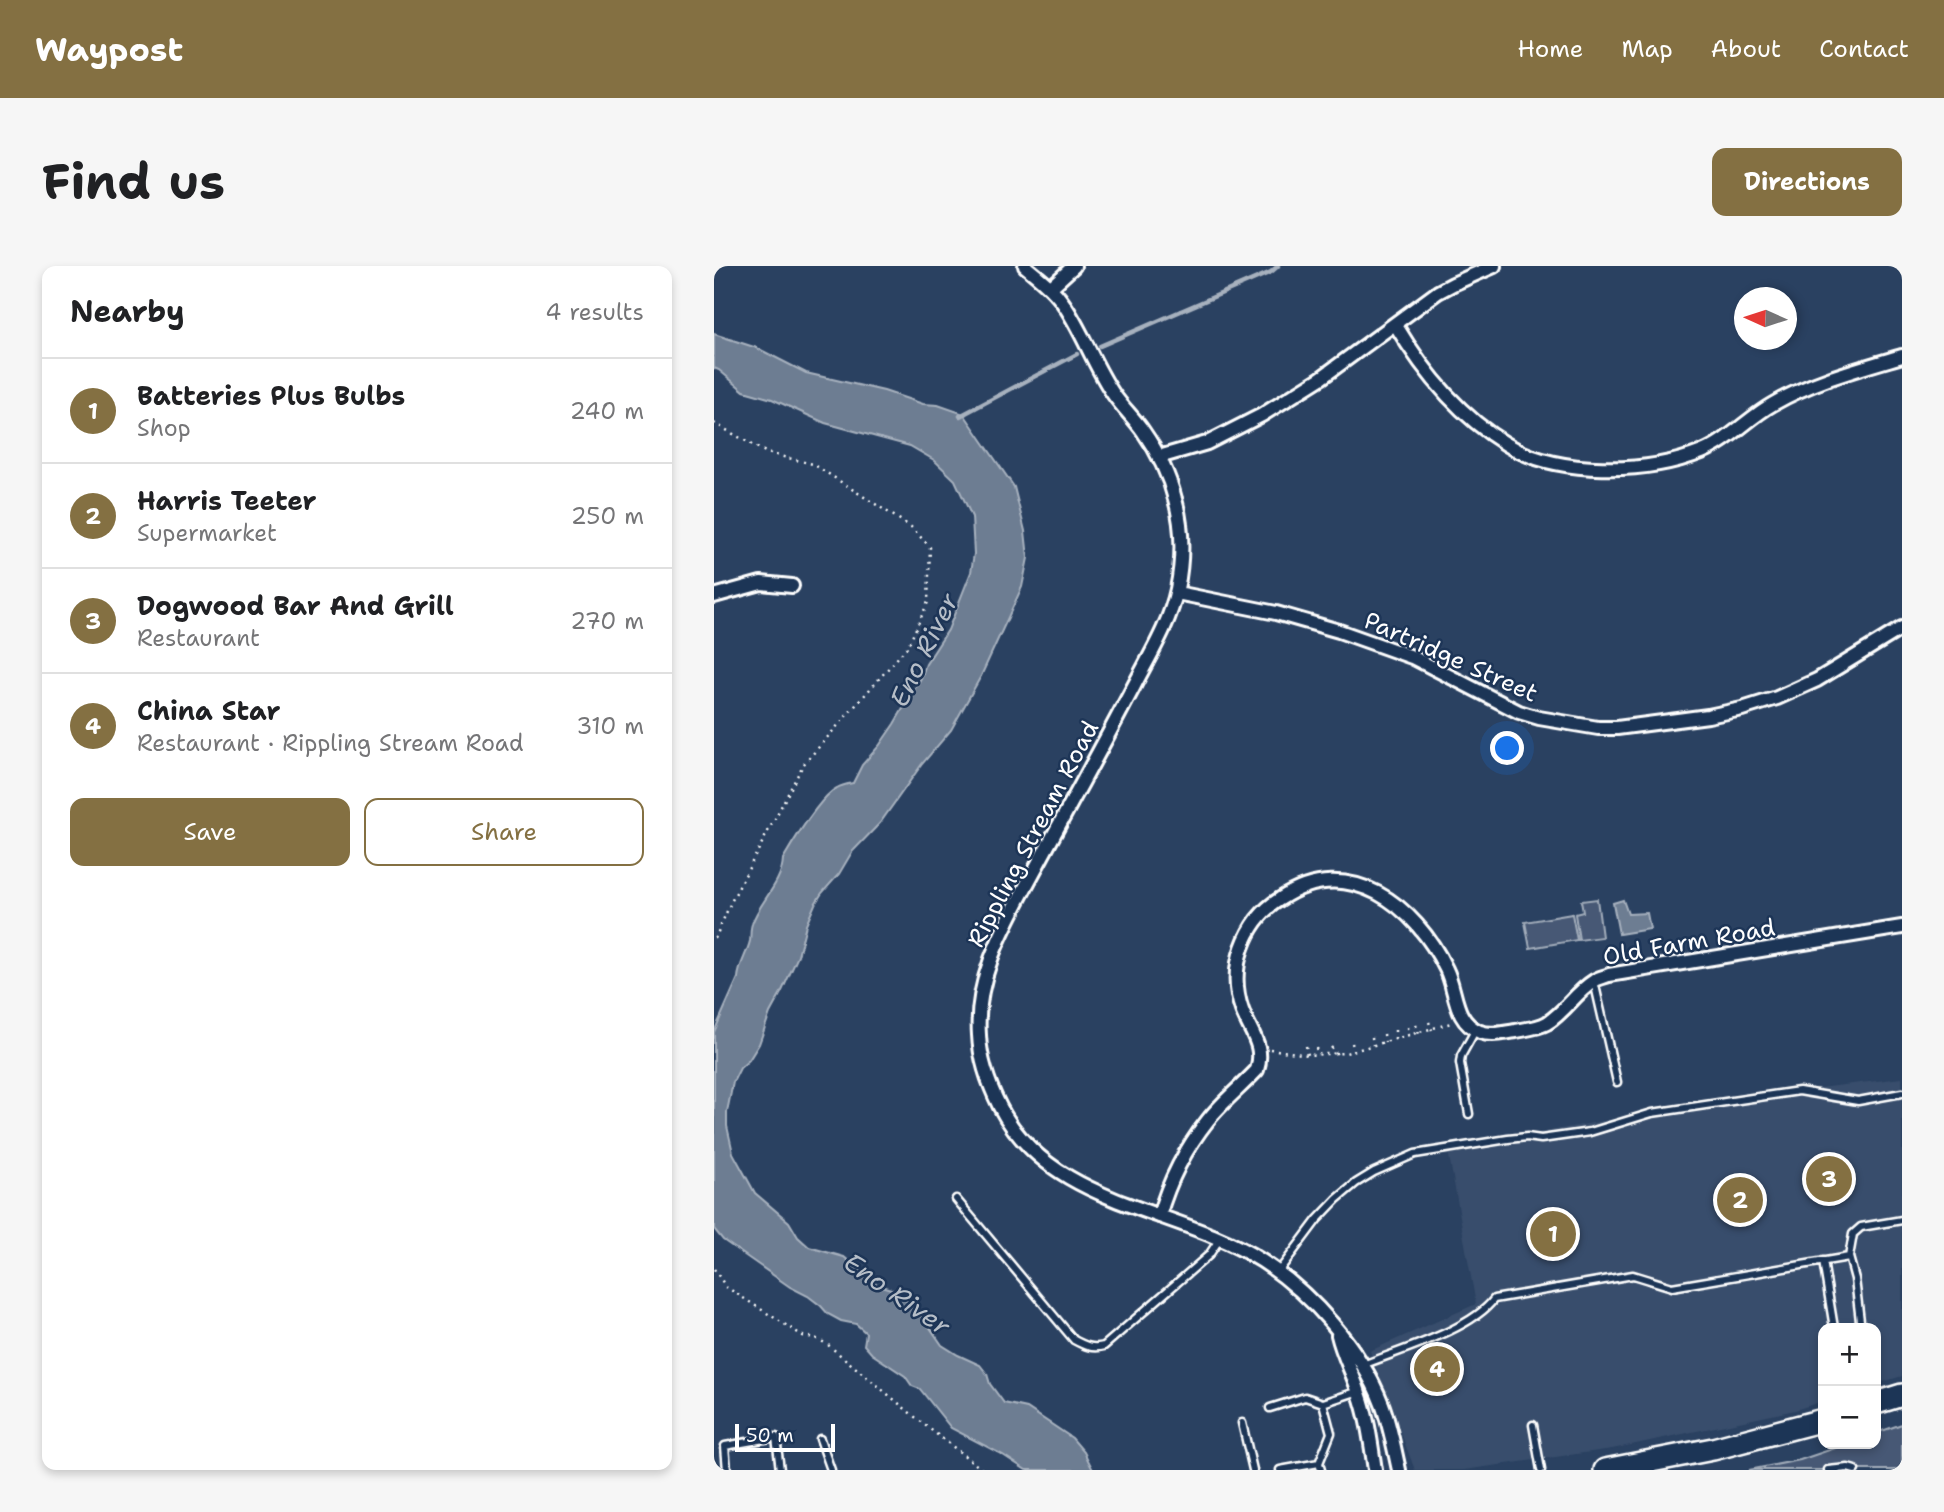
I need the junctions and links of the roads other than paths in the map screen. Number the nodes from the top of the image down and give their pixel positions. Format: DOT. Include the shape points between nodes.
graph roads {
  1 [pos="1025,266"];
  2 [pos="1074,266"];
  3 [pos="1494,266"];
  4 [pos="1050,288"];
  5 [pos="1395,324"];
  6 [pos="1902,356"];
  7 [pos="1159,457"];
  8 [pos="792,586"];
  9 [pos="1177,593"];
  10 [pos="714,596"];
  11 [pos="1902,628"];
  12 [pos="1902,927"];
  13 [pos="1594,981"];
  14 [pos="1476,1029"];
  15 [pos="1616,1082"];
  16 [pos="1902,1093"];
  17 [pos="1469,1114"];
  18 [pos="956,1199"];
  19 [pos="1158,1216"];
  20 [pos="1902,1220"];
  21 [pos="1219,1240"];
  22 [pos="1849,1257"];
  23 [pos="1823,1261"];
  24 [pos="1278,1272"];
  25 [pos="1860,1321"];
  26 [pos="1832,1323"];
  27 [pos="1337,1332"];
  28 [pos="1363,1364"];
  29 [pos="1349,1370"];
  30 [pos="1359,1391"];
  31 [pos="1902,1395"];
  32 [pos="1881,1402"];
  33 [pos="1323,1403"];
  34 [pos="1270,1408"];
  35 [pos="1818,1421"];
  36 [pos="1242,1423"];
  37 [pos="1532,1425"];
  38 [pos="820,1440"];
  39 [pos="1320,1466"];
  40 [pos="727,1470"];
  41 [pos="780,1470"];
  42 [pos="831,1470"];
  43 [pos="1253,1470"];
  44 [pos="1280,1470"];
  45 [pos="1375,1470"];
  46 [pos="1399,1470"];
  47 [pos="1541,1470"];
  48 [pos="1605,1470"];
  49 [pos="1829,1470"];
  50 [pos="1855,1470"];
  1 -- 4 [label="street, Rippling Stream Road"];
  2 -- 4 [label="street"];
  3 -- 5 [label="street" via="1438,292"];
  4 -- 7 [label="street, Rippling Stream Road" via="1068,311 1115,396"];
  5 -- 6 [label="street" via="1428,374 1492,435 1530,455 1600,469 1643,467 1698,454 1775,403 1821,382"];
  5 -- 7 [label="street" via="1262,415 1207,443"];
  7 -- 9 [label="street, Rippling Stream Road" via="1179,514"];
  8 -- 10 [label="street" via="761,583"];
  9 -- 11 [label="street, Partridge Street" via="1276,613 1352,636 1412,657 1519,712 1598,728 1708,716 1777,698 1817,680"];
  9 -- 19 [label="street, Rippling Stream Road" via="1159,637 1000,937 984,979 979,1017 989,1083 1005,1116 1029,1147 1068,1179"];
  12 -- 13 [label="street, Old Farm Road"];
  13 -- 14 [label="street, Old Farm Road" via="1544,1025 1499,1034"];
  13 -- 15 [label="lane"];
  14 -- 17 [label="lane" via="1460,1063"];
  14 -- 19 [label="street" via="1462,1018 1448,972 1433,944 1399,906 1373,890 1340,883 1310,885 1281,898 1250,931 1237,964 1237,992 1260,1049 1257,1070 1209,1119 1182,1158"];
  16 -- 24 [label="lane" via="1858,1101 1798,1091 1652,1113 1590,1132 1415,1154 1374,1172 1337,1199"];
  18 -- 21 [label="lane" via="1074,1340 1086,1347 1104,1346 1209,1255"];
  19 -- 21 [label="street, Rippling Stream Road"];
  20 -- 22 [label="lane" via="1861,1227 1853,1234"];
  21 -- 24 [label="street, Rippling Stream Road"];
  22 -- 23 [label="lane"];
  22 -- 25 [label="lane"];
  23 -- 26 [label="lane"];
  23 -- 28 [label="lane" via="1672,1287 1633,1275 1494,1298 1487,1309 1457,1328"];
  24 -- 27 [label="street, Rippling Stream Road"];
  27 -- 28 [label="street, Rippling Stream Road"];
  27 -- 29 [label="street, Rippling Stream Road"];
  28 -- 29 [label="lane"];
  28 -- 46 [label="street, Rippling Stream Road" via="1383,1406"];
  29 -- 30 [label="street, Rippling Stream Road"];
  30 -- 33 [label="lane"];
  30 -- 45 [label="street, Rippling Stream Road"];
  31 -- 32 [label="highway"];
  33 -- 34 [label="lane" via="1305,1397"];
  33 -- 39 [label="lane" via="1331,1433"];
  35 -- 48 [label="highway" via="1713,1450"];
  36 -- 43 [label="lane"];
  37 -- 47 [label="lane"];
  38 -- 42 [label="lane"];
  39 -- 44 [label="lane"];
  40 -- 41 [label="lane" via="725,1446 776,1437"];
  49 -- 50 [label="lane"];
}
